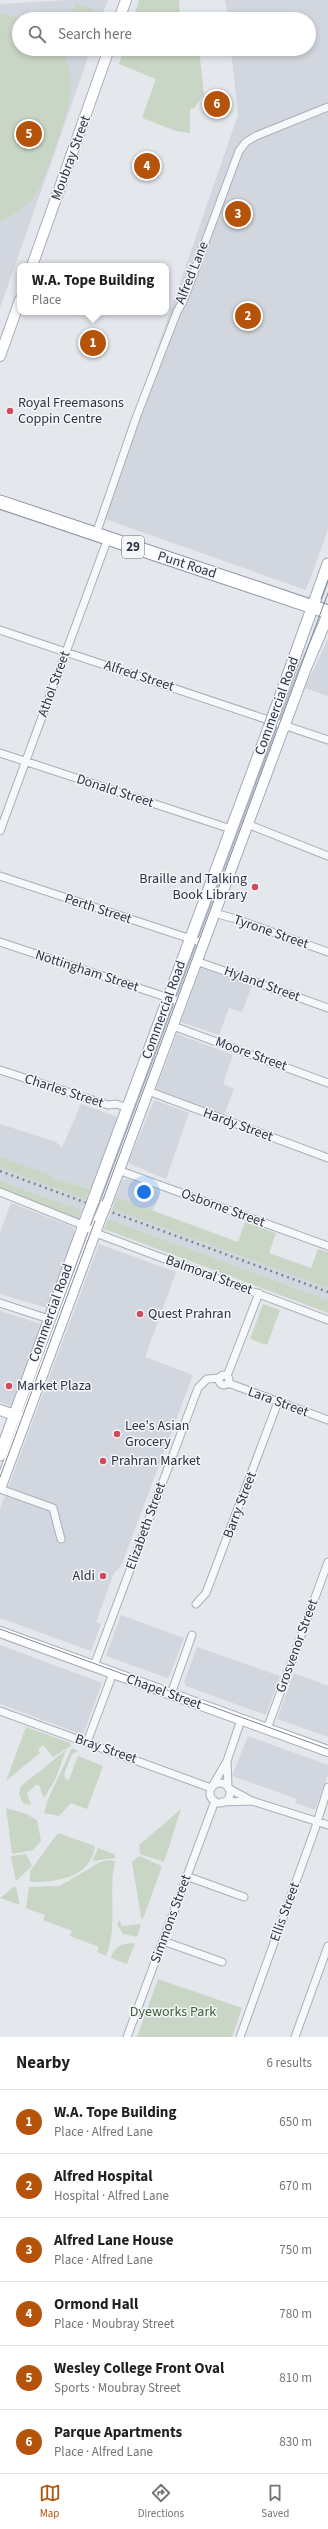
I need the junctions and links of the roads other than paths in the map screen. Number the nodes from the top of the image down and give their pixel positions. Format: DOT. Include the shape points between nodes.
graph roads {
  1 [pos="126,0"];
  2 [pos="122,12"];
  3 [pos="107,56"];
  4 [pos="328,107"];
  5 [pos="33,263"];
  6 [pos="17,308"];
  7 [pos="0,356"];
  8 [pos="0,502"];
  9 [pos="102,536"];
  10 [pos="328,564"];
  11 [pos="312,607"];
  12 [pos="328,614"];
  13 [pos="0,630"];
  14 [pos="66,652"];
  15 [pos="276,722"];
  16 [pos="328,740"];
  17 [pos="0,753"];
  18 [pos="25,761"];
  19 [pos="247,824"];
  20 [pos="231,830"];
  21 [pos="0,831"];
  22 [pos="328,856"];
  23 [pos="0,876"];
  24 [pos="214,913"];
  25 [pos="193,940"];
  26 [pos="0,942"];
  27 [pos="328,952"];
  28 [pos="196,961"];
  29 [pos="172,999"];
  30 [pos="328,1008"];
  31 [pos="173,1026"];
  32 [pos="0,1070"];
  33 [pos="328,1083"];
  34 [pos="148,1091"];
  35 [pos="128,1108"];
  36 [pos="328,1158"];
  37 [pos="118,1170"];
  38 [pos="0,1192"];
  39 [pos="90,1229"];
  40 [pos="328,1246"];
  41 [pos="258,1293"];
  42 [pos="0,1303"];
  43 [pos="49,1319"];
  44 [pos="328,1320"];
  45 [pos="225,1379"];
  46 [pos="278,1402"];
  47 [pos="0,1410"];
  48 [pos="17,1416"];
  49 [pos="328,1420"];
  50 [pos="0,1455"];
  51 [pos="0,1488"];
  52 [pos="61,1539"];
  53 [pos="328,1562"];
  54 [pos="196,1604"];
  55 [pos="0,1632"];
  56 [pos="192,1635"];
  57 [pos="94,1666"];
  58 [pos="113,1673"];
  59 [pos="171,1694"];
  60 [pos="0,1711"];
  61 [pos="241,1720"];
  62 [pos="267,1730"];
  63 [pos="87,1742"];
  64 [pos="328,1752"];
  65 [pos="227,1761"];
  66 [pos="212,1786"];
  67 [pos="328,1787"];
  68 [pos="228,1788"];
  69 [pos="252,1801"];
  70 [pos="218,1802"];
  71 [pos="317,1822"];
  72 [pos="328,1825"];
  73 [pos="186,1876"];
  74 [pos="244,1897"];
  75 [pos="163,1941"];
  76 [pos="328,1946"];
  77 [pos="222,1962"];
  78 [pos="127,2037"];
  79 [pos="240,2037"];
  80 [pos="296,2037"];
  1 -- 2 [label="street"];
  3 -- 5 [label="street, Moubray Street"];
  4 -- 9 [label="street, Alfred Lane" via="256,136 246,142 239,151 140,407"];
  6 -- 7 [label="street"];
  8 -- 9 [label="highway, Punt Road / 29"];
  9 -- 11 [label="highway, Punt Road / 29"];
  9 -- 14 [label="street, Athol Street"];
  10 -- 11 [label="main road, Commercial Road"];
  11 -- 12 [label="highway, Punt Road / 29"];
  11 -- 15 [label="main road, Commercial Road"];
  12 -- 15 [label="main road, Commercial Road"];
  13 -- 14 [label="street, Alfred Street"];
  14 -- 15 [label="street, Alfred Street"];
  14 -- 18 [label="street, Athol Street"];
  15 -- 16 [label="street, Alfred Street"];
  15 -- 19 [label="main road, Commercial Road"];
  15 -- 20 [label="main road, Commercial Road"];
  17 -- 18 [label="street, Donald Street"];
  18 -- 20 [label="street, Donald Street"];
  18 -- 21 [label="street, Athol Street"];
  19 -- 22 [label="street"];
  19 -- 24 [label="main road, Commercial Road"];
  20 -- 25 [label="main road, Commercial Road"];
  23 -- 25 [label="street, Perth Street"];
  24 -- 27 [label="street, Tyrone Street"];
  24 -- 28 [label="main road, Commercial Road"];
  25 -- 29 [label="main road, Commercial Road"];
  26 -- 29 [label="street, Nottingham Street"];
  28 -- 30 [label="street, Hyland Street"];
  28 -- 31 [label="main road, Commercial Road"];
  29 -- 35 [label="main road, Commercial Road"];
  31 -- 33 [label="street, Moore Street"];
  31 -- 34 [label="main road, Commercial Road"];
  32 -- 35 [label="street, Charles Street" via="108,1105 116,1104"];
  34 -- 36 [label="street, Hardy Street"];
  34 -- 37 [label="main road, Commercial Road"];
  35 -- 39 [label="main road, Commercial Road, bridge" via="88,1214"];
  37 -- 39 [label="main road, Commercial Road, bridge" via="100,1218"];
  37 -- 40 [label="street, Osborne Street"];
  38 -- 39 [label="street, Balmoral Street"];
  39 -- 41 [label="street, Balmoral Street"];
  39 -- 43 [label="main road, Commercial Road"];
  39 -- 51 [label="main road, Commercial Road"];
  41 -- 44 [label="street, Balmoral Street"];
  41 -- 45 [label="street"];
  42 -- 43 [label="street"];
  43 -- 48 [label="main road, Commercial Road"];
  45 -- 46 [label="street, Lara Street"];
  45 -- 57 [label="street, Elizabeth Street" via="207,1379 198,1388"];
  46 -- 49 [label="street, Lara Street"];
  46 -- 54 [label="street, Barry Street" via="206,1593"];
  47 -- 48 [label="street"];
  48 -- 50 [label="main road, Commercial Road"];
  51 -- 52 [label="street" via="53,1508"];
  53 -- 62 [label="street, Grosvenor Street"];
  55 -- 57 [label="street, Chapel Street"];
  56 -- 59 [label="street"];
  57 -- 58 [label="street, Chapel Street"];
  58 -- 59 [label="street, Chapel Street"];
  58 -- 63 [label="street"];
  59 -- 61 [label="street, Chapel Street"];
  60 -- 63 [label="street, Bray Street"];
  61 -- 62 [label="street, Chapel Street"];
  61 -- 65 [label="street"];
  62 -- 64 [label="street, Chapel Street"];
  63 -- 66 [label="street, Bray Street"];
  65 -- 66 [label="street"];
  65 -- 68 [label="street"];
  66 -- 68 [label="street" via="219,1783"];
  66 -- 70 [label="street" via="211,1797"];
  67 -- 71 [label="street, Ellis Street"];
  68 -- 69 [label="street"];
  68 -- 70 [label="street" via="228,1797"];
  69 -- 70 [label="street"];
  69 -- 71 [label="street"];
  70 -- 73 [label="street, Simmons Street"];
  71 -- 72 [label="street"];
  71 -- 79 [label="street, Ellis Street"];
  73 -- 74 [label="street"];
  73 -- 75 [label="street, Simmons Street"];
  75 -- 77 [label="street"];
  75 -- 78 [label="street, Simmons Street"];
  76 -- 80 [label="street"];
}
